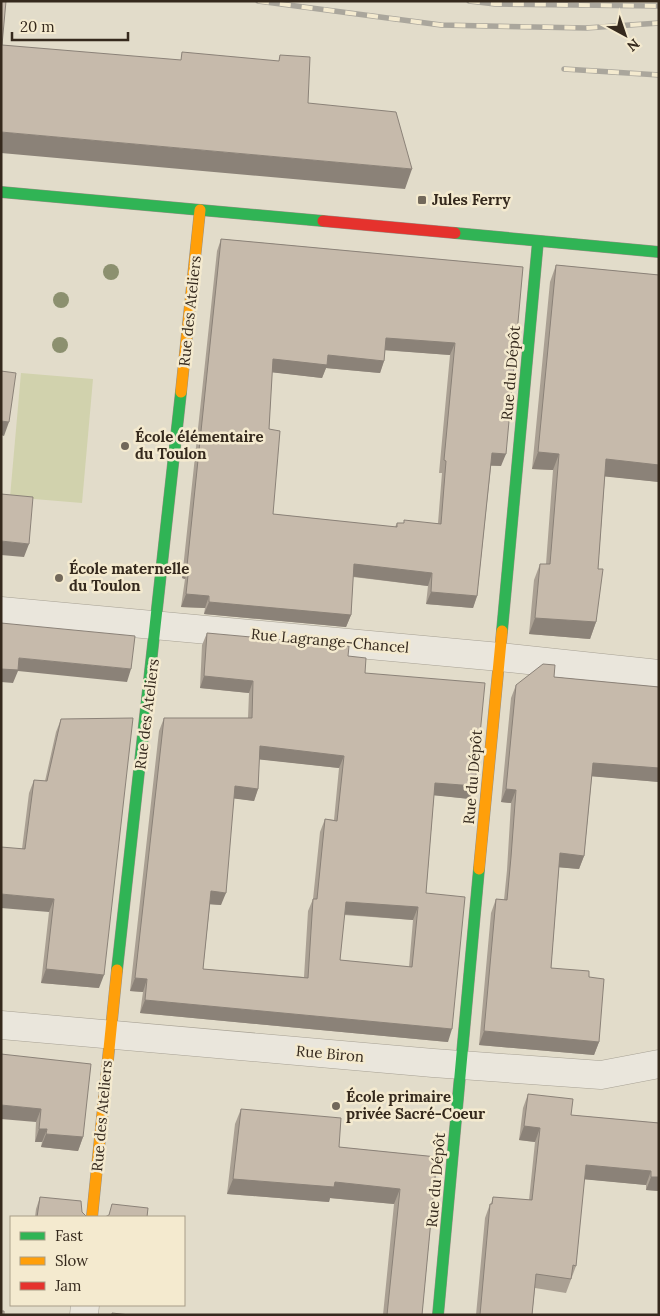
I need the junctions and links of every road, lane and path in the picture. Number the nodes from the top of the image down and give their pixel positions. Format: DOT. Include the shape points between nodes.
graph roads {
  1 [pos="1,192"];
  2 [pos="200,210"];
  3 [pos="538,241"];
  4 [pos="659,252"];
  5 [pos="1,611"];
  6 [pos="157,626"];
  7 [pos="500,657"];
  8 [pos="659,674"];
  9 [pos="1,1025"];
  10 [pos="109,1035"];
  11 [pos="659,1064"];
  12 [pos="462,1065"];
  13 [pos="92,1216"];
  14 [pos="438,1315"];
  1 -- 2 [label="street"];
  2 -- 3 [label="street"];
  2 -- 6 [label="street, Rue des Ateliers"];
  3 -- 4 [label="street"];
  3 -- 7 [label="street, Rue du Dépôt"];
  5 -- 6 [label="street, Rue Lagrange-Chancel"];
  6 -- 7 [label="street, Rue Lagrange-Chancel"];
  6 -- 10 [label="street, Rue des Ateliers"];
  7 -- 8 [label="street, Rue Lagrange-Chancel"];
  7 -- 12 [label="street, Rue du Dépôt"];
  9 -- 10 [label="street, Rue Biron"];
  10 -- 12 [label="street, Rue Biron"];
  10 -- 13 [label="street, Rue des Ateliers"];
  11 -- 12 [label="street, Rue Biron" via="601,1074"];
  12 -- 14 [label="street, Rue du Dépôt"];
}
